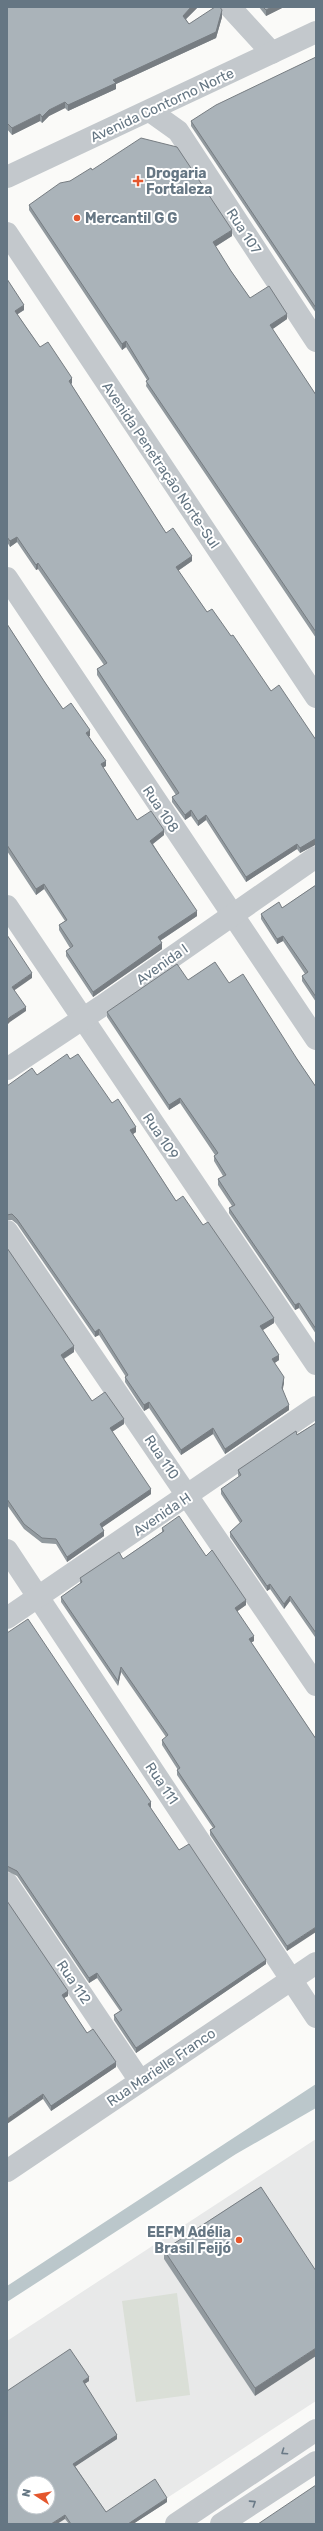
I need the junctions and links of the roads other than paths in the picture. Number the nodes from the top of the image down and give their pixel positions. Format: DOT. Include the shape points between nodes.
graph roads {
  1 [pos="230,7"];
  2 [pos="316,32"];
  3 [pos="272,53"];
  4 [pos="150,111"];
  5 [pos="7,177"];
  6 [pos="7,233"];
  7 [pos="316,341"];
  8 [pos="7,578"];
  9 [pos="316,697"];
  10 [pos="316,857"];
  11 [pos="7,906"];
  12 [pos="232,915"];
  13 [pos="81,1019"];
  14 [pos="316,1039"];
  15 [pos="7,1069"];
  16 [pos="7,1231"];
  17 [pos="316,1364"];
  18 [pos="316,1407"];
  19 [pos="189,1496"];
  20 [pos="7,1550"];
  21 [pos="39,1597"];
  22 [pos="7,1618"];
  23 [pos="316,1685"];
  24 [pos="7,1883"];
  25 [pos="316,1963"];
  26 [pos="292,1979"];
  27 [pos="316,2017"];
  28 [pos="140,2081"];
  29 [pos="7,2171"];
  30 [pos="316,2430"];
  31 [pos="316,2462"];
  32 [pos="176,2524"];
  33 [pos="220,2524"];
  1 -- 3 [label="street"];
  2 -- 3 [label="street, Avenida Contorno Norte"];
  3 -- 4 [label="street, Avenida Contorno Norte"];
  4 -- 5 [label="street, Avenida Contorno Norte"];
  4 -- 7 [label="street, Rua 107" via="178,131"];
  6 -- 9 [label="street, Avenida Penetração Norte-Sul"];
  8 -- 12 [label="street, Rua 108"];
  10 -- 12 [label="street, Avenida I"];
  11 -- 13 [label="street, Rua 109"];
  12 -- 13 [label="street, Avenida I"];
  12 -- 14 [label="street, Rua 108"];
  13 -- 15 [label="street, Avenida I"];
  13 -- 17 [label="street, Rua 109"];
  16 -- 19 [label="street, Rua 110"];
  18 -- 19 [label="street, Avenida H"];
  19 -- 21 [label="street, Avenida H"];
  19 -- 23 [label="street, Rua 110"];
  20 -- 21 [label="street, Rua 111"];
  21 -- 22 [label="street, Avenida H"];
  21 -- 26 [label="street, Rua 111"];
  24 -- 28 [label="street, Rua 112"];
  25 -- 26 [label="street, Rua Marielle Franco"];
  26 -- 27 [label="street, Rua 111"];
  26 -- 28 [label="street, Rua Marielle Franco"];
  28 -- 29 [label="street, Rua Marielle Franco"];
  30 -- 32 [label="street, one-way"];
  33 -- 31 [label="street, one-way"];
}
